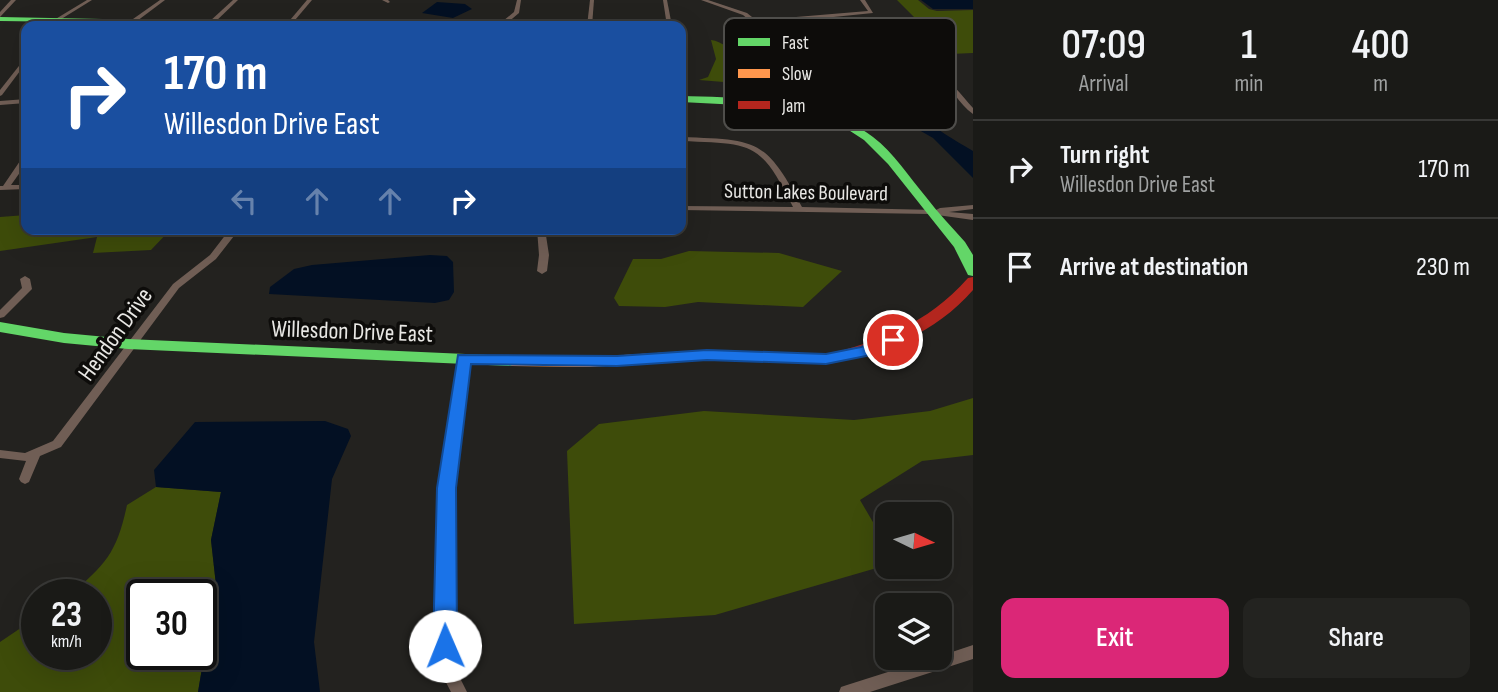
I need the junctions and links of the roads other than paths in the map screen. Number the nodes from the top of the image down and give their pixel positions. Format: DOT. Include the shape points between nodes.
graph roads {
  1 [pos="14,0"];
  2 [pos="90,0"];
  3 [pos="163,0"];
  4 [pos="236,0"];
  5 [pos="310,0"];
  6 [pos="519,0"];
  7 [pos="592,0"];
  8 [pos="665,0"];
  9 [pos="703,0"];
  10 [pos="862,0"];
  11 [pos="0,17"];
  12 [pos="749,18"];
  13 [pos="806,18"];
  14 [pos="135,20"];
  15 [pos="35,21"];
  16 [pos="56,21"];
  17 [pos="108,21"];
  18 [pos="160,21"];
  19 [pos="213,21"];
  20 [pos="292,21"];
  21 [pos="506,21"];
  22 [pos="590,21"];
  23 [pos="669,21"];
  24 [pos="21,66"];
  25 [pos="0,94"];
  26 [pos="956,94"];
  27 [pos="686,99"];
  28 [pos="21,101"];
  29 [pos="724,102"];
  30 [pos="0,103"];
  31 [pos="973,112"];
  32 [pos="852,130"];
  33 [pos="686,139"];
  34 [pos="21,165"];
  35 [pos="21,187"];
  36 [pos="2,188"];
  37 [pos="973,207"];
  38 [pos="686,208"];
  39 [pos="799,210"];
  40 [pos="930,212"];
  41 [pos="973,217"];
  42 [pos="231,235"];
  43 [pos="542,235"];
  44 [pos="542,271"];
  45 [pos="973,272"];
  46 [pos="25,279"];
  47 [pos="973,281"];
  48 [pos="0,315"];
  49 [pos="0,327"];
  50 [pos="132,345"];
  51 [pos="464,359"];
  52 [pos="0,454"];
  53 [pos="31,455"];
  54 [pos="25,479"];
  55 [pos="973,652"];
  56 [pos="459,692"];
  57 [pos="847,692"];
  1 -- 11 [label="street"];
  2 -- 16 [label="street"];
  3 -- 14 [label="street"];
  4 -- 19 [label="street"];
  5 -- 20 [label="street"];
  6 -- 21 [label="street" via="516,13"];
  7 -- 22 [label="street"];
  8 -- 23 [label="street"];
  9 -- 12 [label="street" via="731,7"];
  10 -- 13 [label="street" via="871,12"];
  11 -- 15 [label="street"];
  14 -- 17 [label="street"];
  14 -- 18 [label="street"];
  24 -- 25 [label="street"];
  26 -- 31 [label="street"];
  27 -- 29 [label="street"];
  28 -- 30 [label="street"];
  32 -- 40 [label="street" via="876,145"];
  33 -- 39 [label="street" via="737,142 760,149 770,158"];
  34 -- 36 [label="street"];
  35 -- 36 [label="street"];
  37 -- 40 [label="street, Sutton Lakes Boulevard"];
  38 -- 39 [label="street, Sutton Lakes Boulevard"];
  39 -- 40 [label="street, Sutton Lakes Boulevard"];
  40 -- 41 [label="street, Sutton Lakes Boulevard"];
  40 -- 45 [label="street" via="966,252"];
  42 -- 50 [label="street, Hendon Drive" via="213,257 176,286"];
  43 -- 44 [label="street"];
  46 -- 48 [label="street" via="27,289"];
  47 -- 51 [label="street, Willesdon Drive East" via="960,296 893,340 844,356 707,355 574,362"];
  49 -- 50 [label="street, Willesdon Drive East" via="59,339"];
  50 -- 51 [label="street, Willesdon Drive East"];
  50 -- 53 [label="street, Hendon Drive" via="57,444"];
  51 -- 56 [label="street" via="446,488 444,607 445,665"];
  52 -- 53 [label="street"];
  53 -- 54 [label="street"];
  55 -- 57 [label="street"];
}
